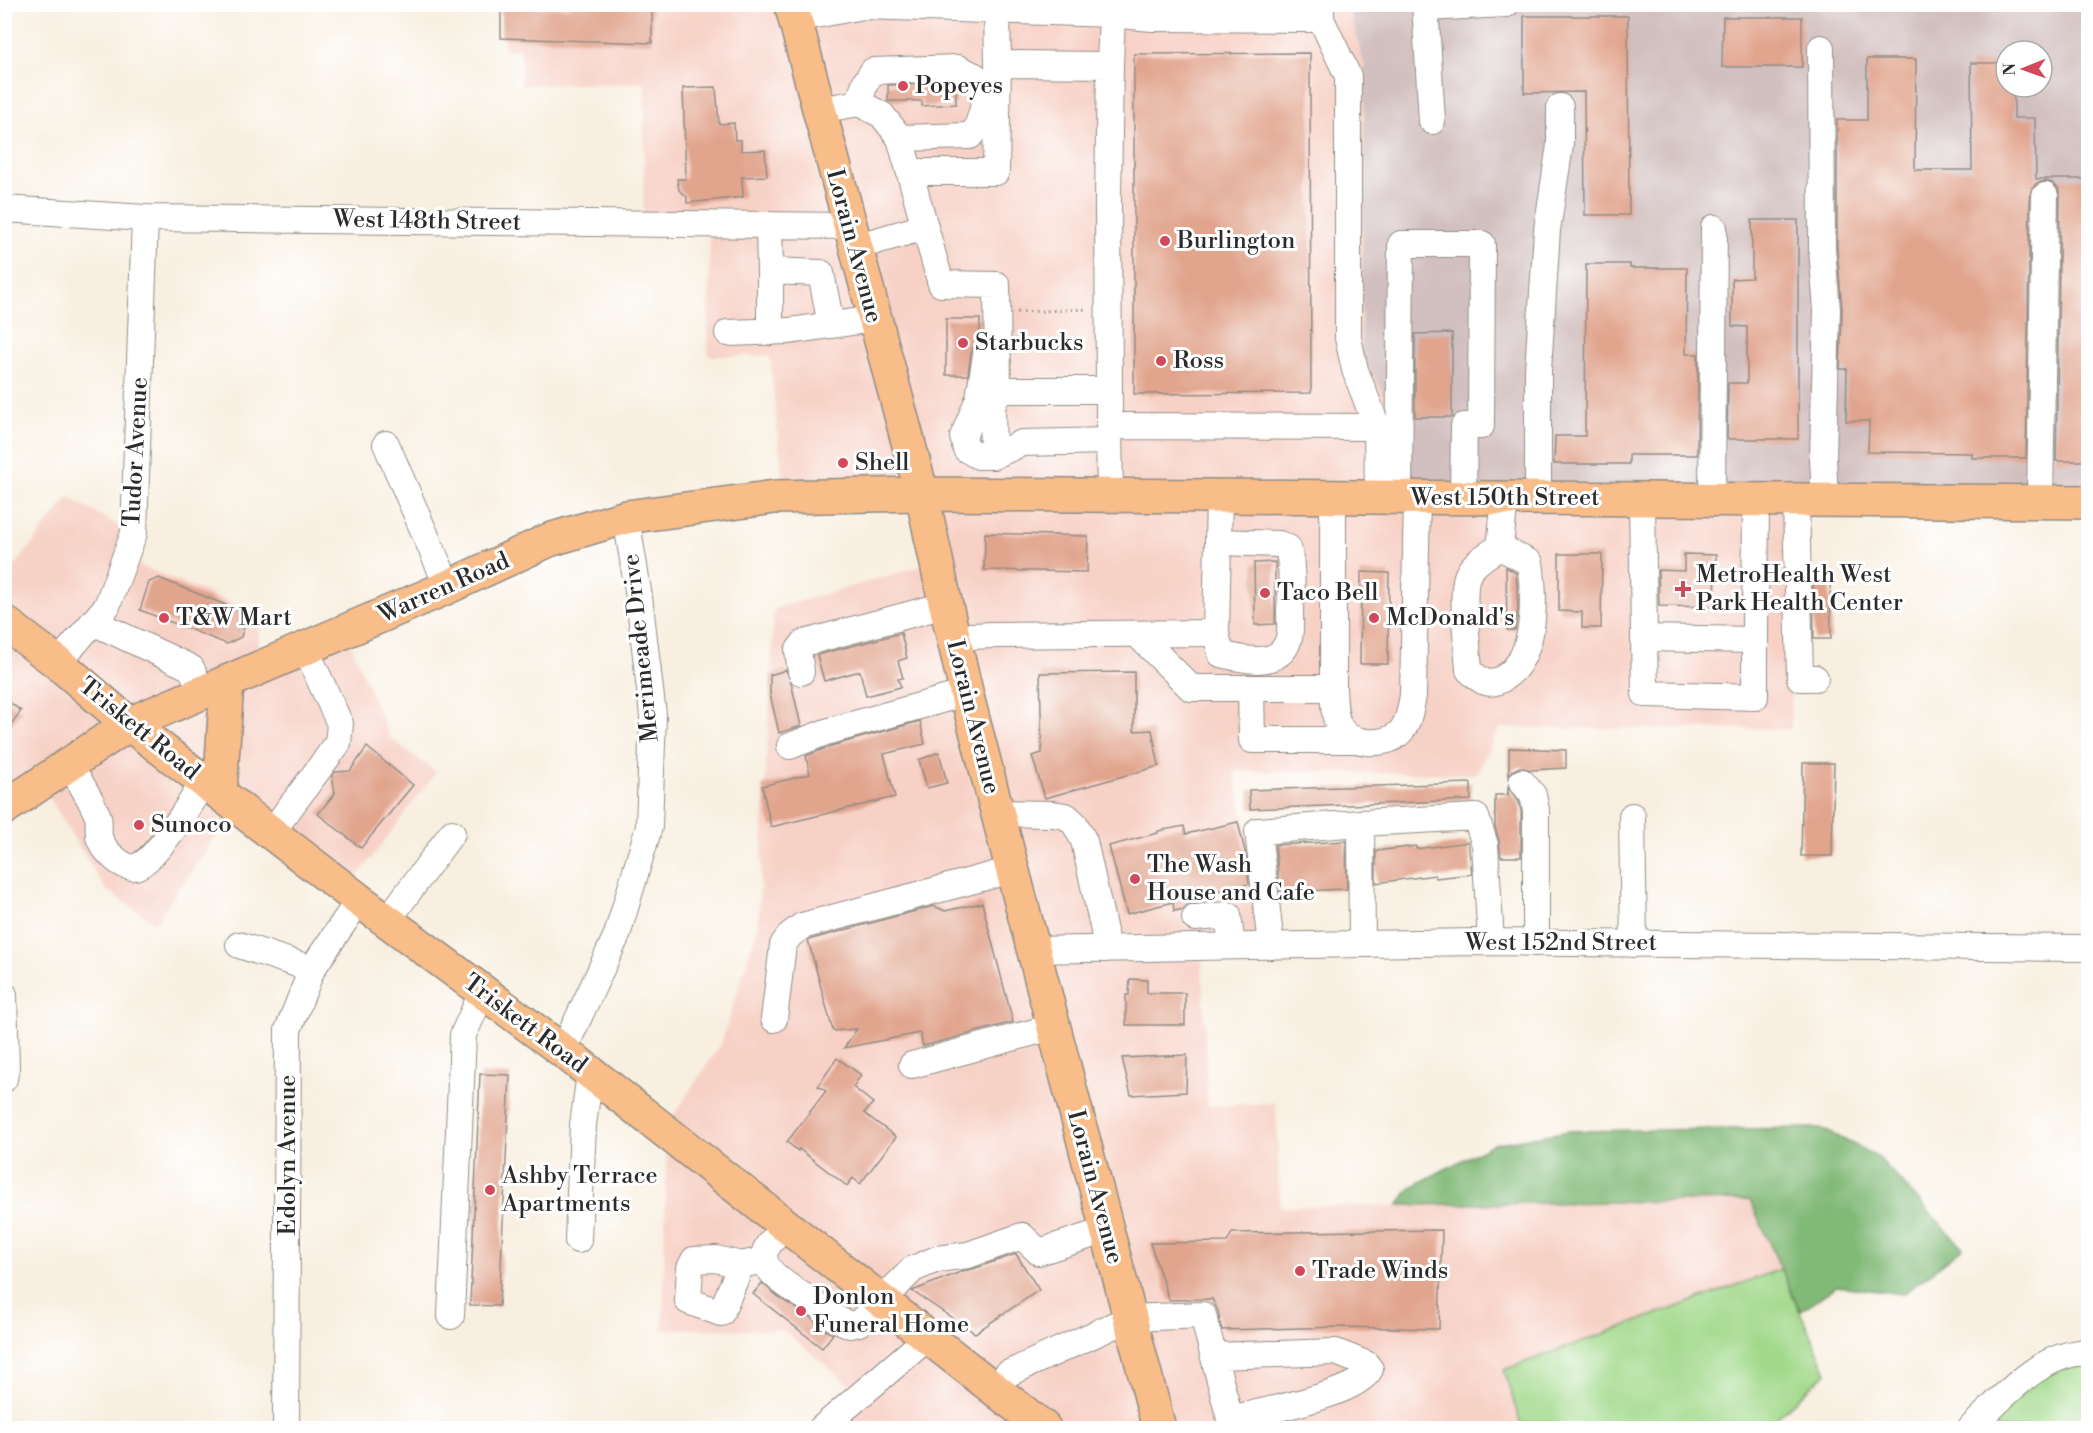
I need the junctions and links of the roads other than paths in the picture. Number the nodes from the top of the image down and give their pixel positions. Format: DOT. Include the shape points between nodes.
graph roads {
  1 [pos="1506,4"];
  2 [pos="863,5"];
  3 [pos="1425,6"];
  4 [pos="981,7"];
  5 [pos="1112,9"];
  6 [pos="793,12"];
  7 [pos="1321,12"];
  8 [pos="1821,48"];
  9 [pos="998,64"];
  10 [pos="1110,65"];
  11 [pos="859,103"];
  12 [pos="1560,107"];
  13 [pos="819,110"];
  14 [pos="1432,121"];
  15 [pos="970,135"];
  16 [pos="900,138"];
  17 [pos="996,141"];
  18 [pos="910,172"];
  19 [pos="2045,196"];
  20 [pos="4,209"];
  21 [pos="145,218"];
  22 [pos="770,225"];
  23 [pos="925,227"];
  24 [pos="1714,228"];
  25 [pos="852,236"];
  26 [pos="770,271"];
  27 [pos="986,285"];
  28 [pos="874,319"];
  29 [pos="831,326"];
  30 [pos="770,332"];
  31 [pos="728,333"];
  32 [pos="998,390"];
  33 [pos="1109,390"];
  34 [pos="1377,427"];
  35 [pos="1109,434"];
  36 [pos="386,444"];
  37 [pos="993,456"];
  38 [pos="922,494"];
  39 [pos="1110,495"];
  40 [pos="1219,496"];
  41 [pos="1333,496"];
  42 [pos="1398,497"];
  43 [pos="1463,497"];
  44 [pos="1505,498"];
  45 [pos="1538,498"];
  46 [pos="1642,499"];
  47 [pos="1713,499"];
  48 [pos="1755,500"];
  49 [pos="1811,500"];
  50 [pos="2040,501"];
  51 [pos="2088,502"];
  52 [pos="626,517"];
  53 [pos="1218,542"];
  54 [pos="1500,547"];
  55 [pos="448,587"];
  56 [pos="945,605"];
  57 [pos="4,622"];
  58 [pos="93,622"];
  59 [pos="1137,633"];
  60 [pos="1216,633"];
  61 [pos="953,637"];
  62 [pos="1644,638"];
  63 [pos="1755,640"];
  64 [pos="305,648"];
  65 [pos="58,663"];
  66 [pos="801,672"];
  67 [pos="1815,678"];
  68 [pos="215,687"];
  69 [pos="1251,688"];
  70 [pos="1333,688"];
  71 [pos="966,693"];
  72 [pos="129,724"];
  73 [pos="1358,740"];
  74 [pos="790,746"];
  75 [pos="70,764"];
  76 [pos="1522,782"];
  77 [pos="212,787"];
  78 [pos="4,808"];
  79 [pos="997,813"];
  80 [pos="1632,816"];
  81 [pos="1361,823"];
  82 [pos="271,833"];
  83 [pos="452,833"];
  84 [pos="1012,870"];
  85 [pos="359,900"];
  86 [pos="1195,918"];
  87 [pos="387,921"];
  88 [pos="1491,942"];
  89 [pos="1536,943"];
  90 [pos="1362,944"];
  91 [pos="1634,944"];
  92 [pos="240,945"];
  93 [pos="1232,946"];
  94 [pos="1270,946"];
  95 [pos="2088,948"];
  96 [pos="1105,949"];
  97 [pos="1033,950"];
  98 [pos="312,969"];
  99 [pos="483,991"];
  100 [pos="4,995"];
  101 [pos="774,1019"];
  102 [pos="1053,1027"];
  103 [pos="562,1051"];
  104 [pos="912,1065"];
  105 [pos="590,1073"];
  106 [pos="4,1079"];
  107 [pos="785,1226"];
  108 [pos="1107,1230"];
  109 [pos="578,1240"];
  110 [pos="881,1302"];
  111 [pos="451,1316"];
  112 [pos="1130,1318"];
  113 [pos="927,1338"];
  114 [pos="2088,1352"];
  115 [pos="1214,1356"];
  116 [pos="995,1391"];
  117 [pos="286,1428"];
  118 [pos="822,1428"];
  119 [pos="1044,1428"];
  120 [pos="1159,1428"];
  121 [pos="1971,1428"];
  1 -- 3 [label="street"];
  2 -- 4 [label="street"];
  2 -- 6 [label="street"];
  3 -- 14 [label="street"];
  4 -- 5 [label="street"];
  4 -- 9 [label="street"];
  5 -- 7 [label="street" via="1152,18"];
  5 -- 10 [label="street"];
  6 -- 13 [label="main road, Lorain Avenue"];
  7 -- 34 [label="street" via="1348,76 1348,338 1354,370"];
  8 -- 49 [label="street" via="1822,249 1827,310 1823,458"];
  9 -- 10 [label="street"];
  9 -- 17 [label="street"];
  10 -- 33 [label="street"];
  11 -- 13 [label="street"];
  11 -- 15 [label="street" via="873,71 958,68 975,76 985,95 982,117"];
  11 -- 16 [label="street" via="882,115"];
  12 -- 45 [label="street" via="1560,145 1547,230 1538,370"];
  13 -- 25 [label="main road, Lorain Avenue"];
  15 -- 16 [label="street"];
  15 -- 17 [label="street"];
  16 -- 18 [label="street"];
  17 -- 18 [label="street" via="996,172"];
  18 -- 23 [label="street"];
  19 -- 50 [label="street"];
  20 -- 21 [label="street, West 148th Street"];
  21 -- 22 [label="street, West 148th Street"];
  21 -- 58 [label="street, Tudor Avenue" via="134,533 107,606"];
  22 -- 25 [label="street, West 148th Street"];
  22 -- 26 [label="street"];
  23 -- 25 [label="street, West 148th Street"];
  23 -- 27 [label="street" via="940,284"];
  24 -- 47 [label="street"];
  25 -- 28 [label="main road, Lorain Avenue"];
  26 -- 29 [label="street" via="821,273"];
  26 -- 30 [label="street"];
  27 -- 32 [label="street" via="997,285"];
  27 -- 37 [label="street" via="986,351 979,398 963,437 966,449 978,456"];
  28 -- 29 [label="street"];
  28 -- 38 [label="main road, Lorain Avenue"];
  29 -- 30 [label="street"];
  30 -- 31 [label="street"];
  32 -- 33 [label="street"];
  32 -- 37 [label="street" via="992,408"];
  33 -- 35 [label="street"];
  34 -- 35 [label="street"];
  34 -- 42 [label="street"];
  35 -- 37 [label="street" via="1022,443"];
  35 -- 39 [label="street"];
  36 -- 55 [label="street"];
  38 -- 39 [label="main road, West 150th Street"];
  38 -- 52 [label="main road, Warren Road" via="775,497"];
  38 -- 56 [label="main road, Lorain Avenue"];
  39 -- 40 [label="main road, West 150th Street"];
  40 -- 41 [label="main road, West 150th Street"];
  40 -- 53 [label="street"];
  41 -- 42 [label="main road, West 150th Street"];
  41 -- 70 [label="street"];
  42 -- 43 [label="main road, West 150th Street"];
  42 -- 43 [label="street" via="1401,244 1482,244 1481,426 1464,426"];
  42 -- 73 [label="street" via="1413,696 1407,722 1397,735 1376,742"];
  43 -- 44 [label="main road, West 150th Street"];
  44 -- 45 [label="main road, West 150th Street"];
  44 -- 54 [label="street"];
  45 -- 46 [label="main road, West 150th Street"];
  46 -- 47 [label="main road, West 150th Street"];
  46 -- 62 [label="street"];
  47 -- 48 [label="main road, West 150th Street"];
  48 -- 49 [label="main road, West 150th Street"];
  48 -- 63 [label="street"];
  49 -- 50 [label="main road, West 150th Street"];
  49 -- 67 [label="street" via="1800,678"];
  50 -- 51 [label="main road, West 150th Street"];
  52 -- 55 [label="main road, Warren Road" via="549,540"];
  52 -- 103 [label="street, Merimeade Drive" via="653,715 649,827 617,935"];
  53 -- 60 [label="street"];
  53 -- 60 [label="street" via="1279,544 1288,548 1292,583 1290,636 1277,655 1251,660 1221,654"];
  54 -- 54 [label="street" via="1481,558 1467,575 1464,602 1469,670 1480,681 1497,683 1513,672 1525,654 1534,593 1530,563"];
  55 -- 64 [label="main road, Warren Road"];
  56 -- 61 [label="main road, Lorain Avenue"];
  56 -- 66 [label="street" via="804,643 798,651"];
  57 -- 65 [label="main road, Triskett Road"];
  58 -- 65 [label="street, Tudor Avenue"];
  58 -- 68 [label="street" via="191,668"];
  59 -- 60 [label="street"];
  59 -- 61 [label="street"];
  59 -- 69 [label="street" via="1191,688"];
  61 -- 71 [label="main road, Lorain Avenue"];
  62 -- 63 [label="street"];
  62 -- 63 [label="street" via="1646,694 1755,697"];
  64 -- 68 [label="main road, Warren Road"];
  64 -- 82 [label="street" via="339,724 338,743"];
  65 -- 72 [label="main road, Triskett Road"];
  68 -- 72 [label="main road, Warren Road"];
  68 -- 77 [label="main road"];
  69 -- 70 [label="street"];
  69 -- 73 [label="street" via="1252,740"];
  70 -- 73 [label="street" via="1335,714 1342,731"];
  71 -- 74 [label="street" via="826,732"];
  71 -- 79 [label="main road, Lorain Avenue"];
  72 -- 75 [label="main road, Warren Road"];
  72 -- 77 [label="main road, Triskett Road"];
  75 -- 77 [label="street" via="98,818 99,838 110,854 128,867 137,867 150,857"];
  75 -- 78 [label="main road, Warren Road"];
  76 -- 89 [label="street" via="1533,795 1536,810"];
  77 -- 82 [label="main road, Triskett Road"];
  79 -- 84 [label="main road, Lorain Avenue"];
  79 -- 96 [label="street" via="1052,814 1066,816 1075,824 1084,841"];
  80 -- 91 [label="street"];
  81 -- 88 [label="street" via="1476,818 1485,845"];
  81 -- 90 [label="street"];
  81 -- 94 [label="street" via="1258,831"];
  82 -- 85 [label="main road, Triskett Road"];
  83 -- 87 [label="street"];
  84 -- 97 [label="main road, Lorain Avenue"];
  84 -- 101 [label="street" via="802,926 783,945"];
  85 -- 87 [label="main road, Triskett Road"];
  85 -- 98 [label="street, Edolyn Avenue"];
  86 -- 93 [label="street" via="1240,913"];
  87 -- 99 [label="main road, Triskett Road"];
  88 -- 89 [label="street, West 152nd Street"];
  88 -- 90 [label="street, West 152nd Street"];
  89 -- 91 [label="street, West 152nd Street"];
  90 -- 94 [label="street, West 152nd Street"];
  91 -- 95 [label="street, West 152nd Street"];
  92 -- 98 [label="street"];
  93 -- 94 [label="street, West 152nd Street"];
  93 -- 96 [label="street, West 152nd Street"];
  96 -- 97 [label="street, West 152nd Street"];
  97 -- 102 [label="main road, Lorain Avenue"];
  98 -- 117 [label="street, Edolyn Avenue" via="288,1030"];
  99 -- 103 [label="main road, Triskett Road"];
  99 -- 111 [label="street" via="463,1035"];
  100 -- 106 [label="street"];
  102 -- 104 [label="street"];
  102 -- 108 [label="main road, Lorain Avenue"];
  103 -- 105 [label="main road, Triskett Road"];
  105 -- 107 [label="main road, Triskett Road"];
  105 -- 109 [label="street" via="583,1125"];
  107 -- 110 [label="main road, Triskett Road"];
  107 -- 110 [label="street" via="752,1262 850,1325 859,1323"];
  108 -- 110 [label="street" via="1040,1252 1022,1236 968,1255 937,1259 912,1269"];
  108 -- 112 [label="main road, Lorain Avenue"];
  110 -- 113 [label="main road, Triskett Road"];
  112 -- 115 [label="street" via="1203,1315"];
  112 -- 116 [label="street" via="1007,1374"];
  112 -- 120 [label="main road, Lorain Avenue"];
  113 -- 116 [label="main road, Triskett Road"];
  113 -- 118 [label="street"];
  114 -- 121 [label="street" via="2072,1353 2045,1364 2011,1389"];
  115 -- 115 [label="street" via="1230,1419 1337,1393 1367,1376 1370,1369 1336,1352"];
  116 -- 119 [label="main road, Triskett Road"];
}
